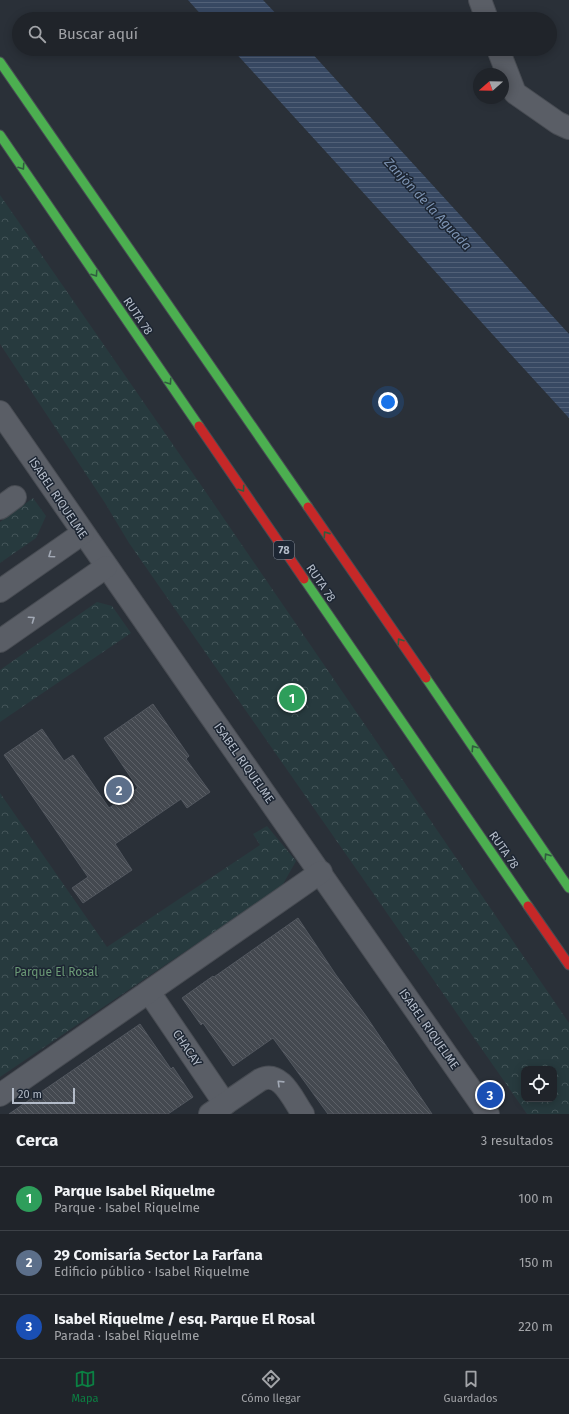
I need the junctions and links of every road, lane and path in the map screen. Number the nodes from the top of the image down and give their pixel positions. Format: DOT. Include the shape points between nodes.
graph roads {
  1 [pos="480,0"];
  2 [pos="484,12"];
  3 [pos="501,56"];
  4 [pos="0,62"];
  5 [pos="569,128"];
  6 [pos="0,135"];
  7 [pos="0,412"];
  8 [pos="82,533"];
  9 [pos="106,567"];
  10 [pos="0,591"];
  11 [pos="0,641"];
  12 [pos="321,872"];
  13 [pos="569,888"];
  14 [pos="569,965"];
  15 [pos="149,992"];
  16 [pos="0,1095"];
  17 [pos="218,1109"];
  18 [pos="303,1114"];
  19 [pos="488,1114"];
  1 -- 2 [label="street"];
  3 -- 5 [label="street" via="515,93"];
  13 -- 4 [label="highway, one-way"];
  6 -- 14 [label="highway, RUTA 78 / 78, one-way"];
  7 -- 8 [label="street, ISABEL RIQUELME"];
  8 -- 9 [label="street, ISABEL RIQUELME"];
  8 -- 10 [label="street, one-way"];
  11 -- 9 [label="street, one-way"];
  9 -- 12 [label="street, ISABEL RIQUELME"];
  12 -- 15 [label="street"];
  12 -- 19 [label="street, ISABEL RIQUELME"];
  15 -- 16 [label="street"];
  15 -- 17 [label="street, CHACAY"];
  18 -- 17 [label="street, CHACAY, one-way" via="280,1081 273,1077 260,1080"];
}
